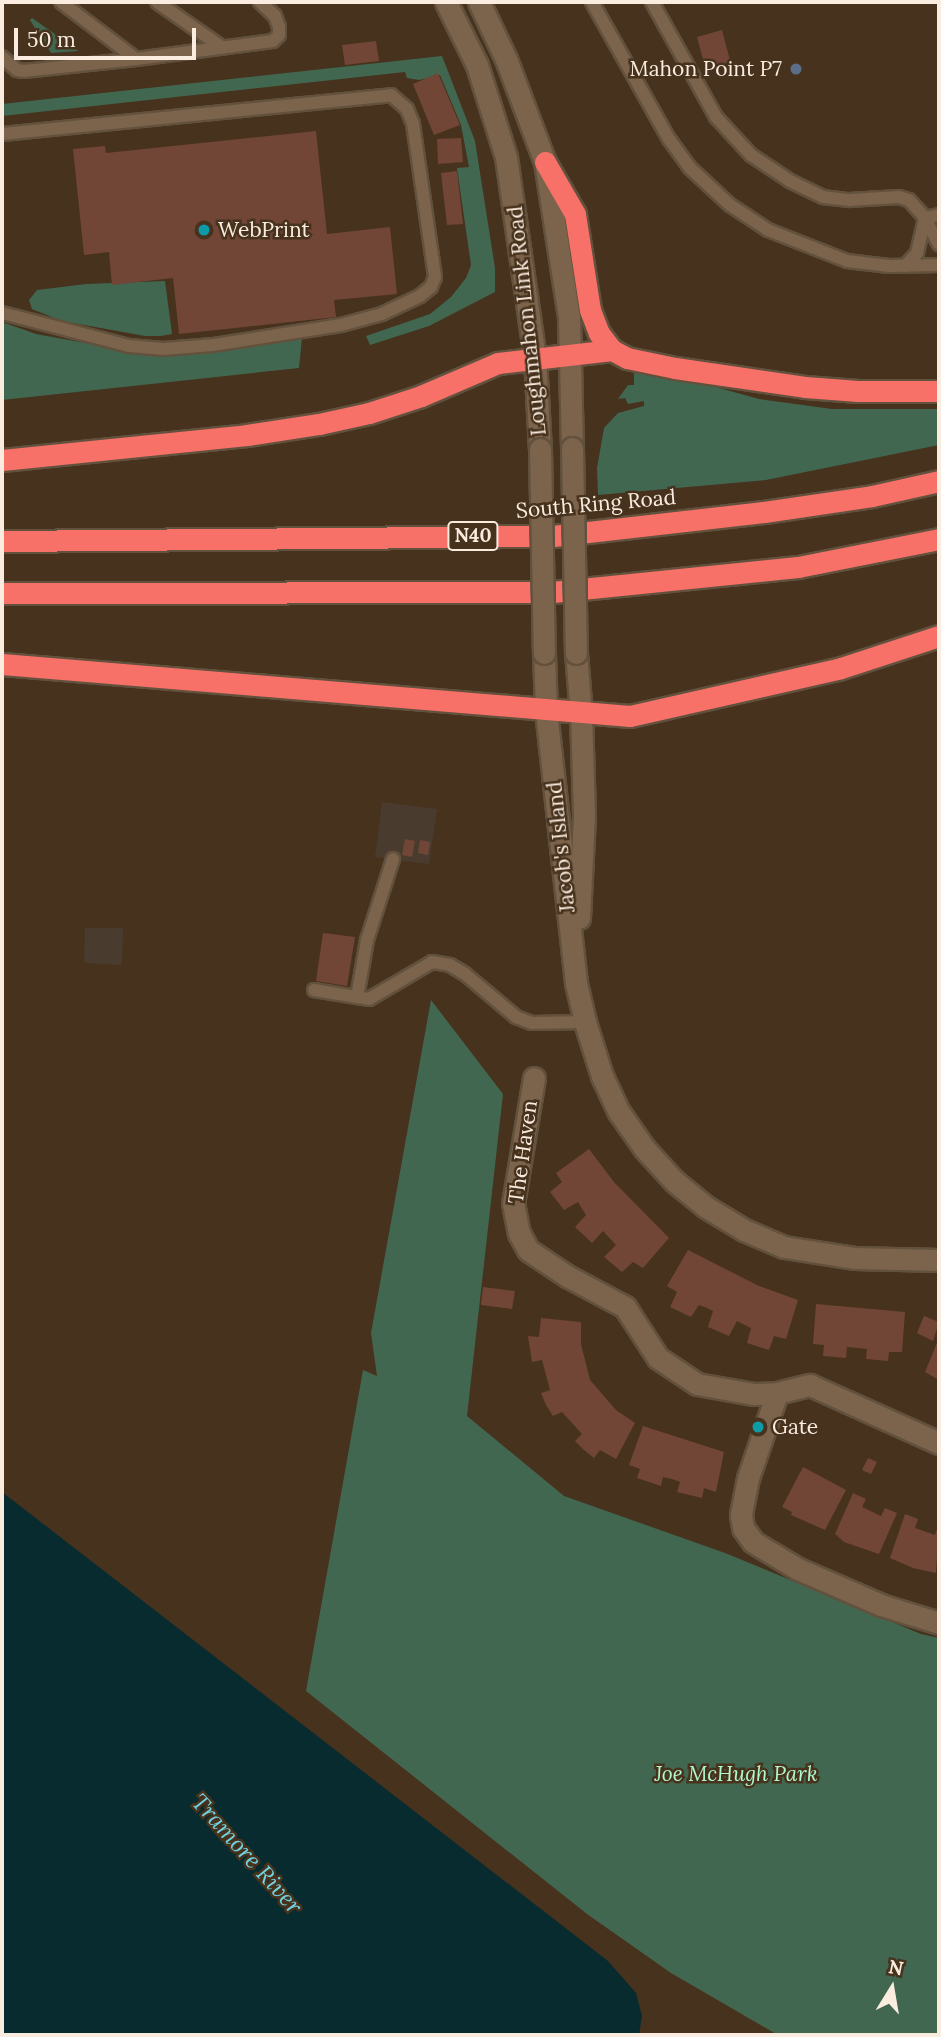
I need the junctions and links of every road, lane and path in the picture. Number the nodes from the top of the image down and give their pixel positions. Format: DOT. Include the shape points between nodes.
graph roads {
  1 [pos="61,2"];
  2 [pos="157,2"];
  3 [pos="260,2"];
  4 [pos="446,2"];
  5 [pos="479,2"];
  6 [pos="592,2"];
  7 [pos="652,2"];
  8 [pos="223,48"];
  9 [pos="2,57"];
  10 [pos="136,60"];
  11 [pos="2,134"];
  12 [pos="545,162"];
  13 [pos="939,215"];
  14 [pos="925,218"];
  15 [pos="939,244"];
  16 [pos="939,265"];
  17 [pos="905,266"];
  18 [pos="2,313"];
  19 [pos="612,350"];
  20 [pos="572,354"];
  21 [pos="535,358"];
  22 [pos="939,391"];
  23 [pos="2,460"];
  24 [pos="939,481"];
  25 [pos="939,539"];
  26 [pos="2,541"];
  27 [pos="2,593"];
  28 [pos="939,636"];
  29 [pos="2,664"];
  30 [pos="546,711"];
  31 [pos="581,714"];
  32 [pos="393,859"];
  33 [pos="576,983"];
  34 [pos="314,990"];
  35 [pos="357,997"];
  36 [pos="585,1021"];
  37 [pos="534,1078"];
  38 [pos="939,1260"];
  39 [pos="777,1393"];
  40 [pos="939,1443"];
  41 [pos="939,1623"];
  1 -- 10 [label="lane"];
  2 -- 8 [label="lane"];
  3 -- 8 [label="lane" via="275,16 279,35 273,41"];
  4 -- 21 [label="street, Loughmahon Link Road" via="478,65 499,126 518,224"];
  5 -- 12 [label="street, Loughmahon Link Road"];
  6 -- 17 [label="lane" via="669,139 689,167 730,205 768,230 828,255 871,265"];
  7 -- 14 [label="lane" via="716,117 751,155 823,197 900,197"];
  8 -- 10 [label="lane"];
  9 -- 10 [label="lane" via="24,71"];
  11 -- 18 [label="lane" via="391,95 407,109 414,124 435,276 420,296 382,314 213,345 129,346"];
  12 -- 19 [label="highway" via="575,214 590,310"];
  12 -- 20 [label="street, Loughmahon Link Road"];
  13 -- 14 [label="lane"];
  14 -- 15 [label="lane"];
  14 -- 17 [label="lane" via="917,253"];
  16 -- 17 [label="lane"];
  19 -- 20 [label="highway"];
  19 -- 22 [label="highway" via="627,358 675,368 805,387"];
  20 -- 21 [label="highway"];
  20 -- 31 [label="street, Loughmahon Link Road, bridge"];
  21 -- 23 [label="highway" via="489,366 421,396 318,424"];
  21 -- 30 [label="street, Loughmahon Link Road, bridge"];
  24 -- 26 [label="highway, South Ring Road / N40" via="764,512 553,536"];
  25 -- 27 [label="highway" via="798,567 552,592"];
  28 -- 31 [label="highway" via="841,668 630,716"];
  29 -- 30 [label="highway"];
  30 -- 31 [label="highway"];
  30 -- 33 [label="street, Jacob's Island"];
  31 -- 33 [label="street, Jacob's Island" via="584,814"];
  32 -- 35 [label="lane" via="367,940"];
  33 -- 36 [label="street, Jacob's Island"];
  34 -- 35 [label="lane"];
  35 -- 36 [label="lane" via="369,999 432,962 465,974 516,1017 532,1023"];
  36 -- 38 [label="street, Jacob's Island" via="602,1076 625,1121 658,1165 706,1207 784,1247 854,1258"];
  37 -- 39 [label="street, The Haven" via="513,1203 528,1250 625,1307 658,1358 697,1384 731,1392"];
  39 -- 40 [label="street, The Haven" via="799,1386 822,1388"];
  39 -- 41 [label="street" via="741,1514 743,1528 753,1542 797,1569 881,1605"];
}
